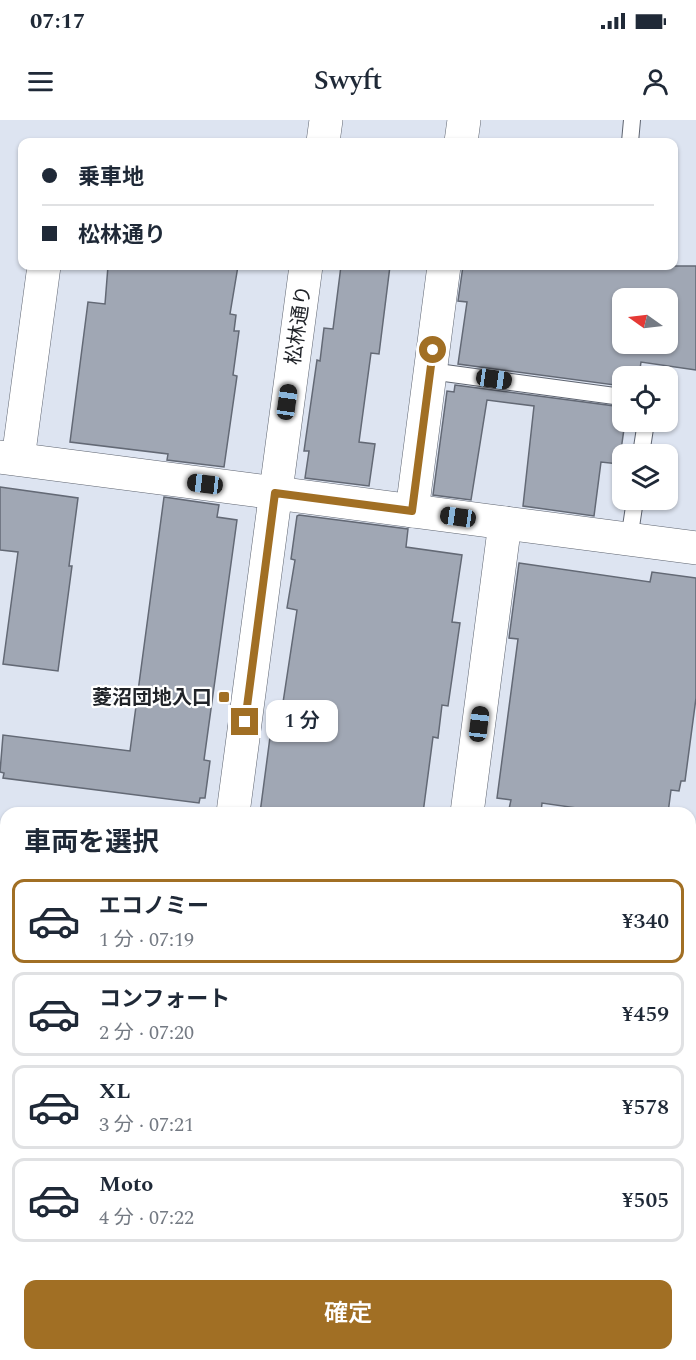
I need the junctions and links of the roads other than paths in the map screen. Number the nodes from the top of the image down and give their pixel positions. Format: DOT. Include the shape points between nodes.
graph roads {
  1 [pos="326,120"];
  2 [pos="464,120"];
  3 [pos="632,120"];
  4 [pos="324,138"];
  5 [pos="462,138"];
  6 [pos="630,138"];
  7 [pos="43,270"];
  8 [pos="305,270"];
  9 [pos="443,270"];
  10 [pos="430,371"];
  11 [pos="612,396"];
  12 [pos="9,458"];
  13 [pos="275,493"];
  14 [pos="634,510"];
  15 [pos="412,511"];
  16 [pos="505,523"];
  17 [pos="629,540"];
  18 [pos="696,548"];
  19 [pos="234,807"];
  20 [pos="468,807"];
  1 -- 4 [label="street"];
  2 -- 5 [label="street"];
  3 -- 6 [label="lane"];
  7 -- 12 [label="street"];
  8 -- 13 [label="street, 松林通り"];
  9 -- 10 [label="street"];
  10 -- 11 [label="lane"];
  10 -- 15 [label="street"];
  12 -- 13 [label="street"];
  13 -- 15 [label="street"];
  13 -- 19 [label="street, 松林通り"];
  14 -- 17 [label="lane"];
  15 -- 16 [label="street"];
  16 -- 17 [label="street"];
  16 -- 20 [label="street"];
  17 -- 18 [label="street"];
}
